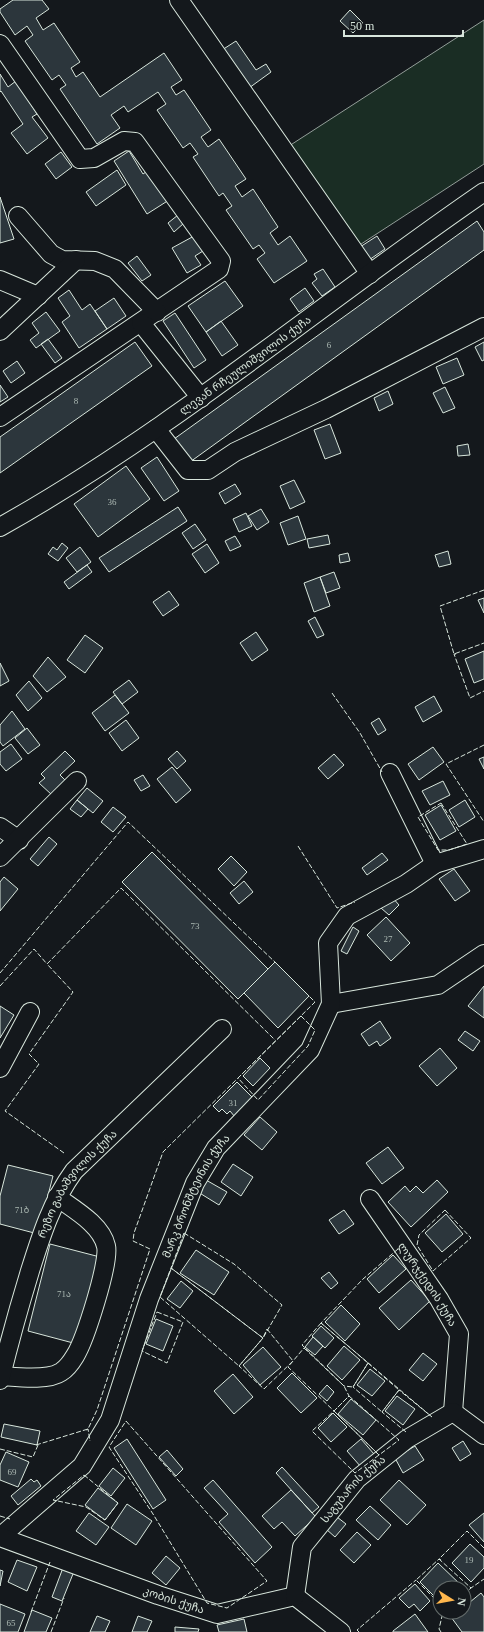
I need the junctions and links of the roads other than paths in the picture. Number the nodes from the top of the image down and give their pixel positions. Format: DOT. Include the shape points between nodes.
graph roads {
  1 [pos="179,0"];
  2 [pos="0,44"];
  3 [pos="481,199"];
  4 [pos="18,216"];
  5 [pos="76,260"];
  6 [pos="370,274"];
  7 [pos="0,280"];
  8 [pos="38,296"];
  9 [pos="156,312"];
  10 [pos="141,323"];
  11 [pos="484,327"];
  12 [pos="0,331"];
  13 [pos="201,398"];
  14 [pos="0,417"];
  15 [pos="156,429"];
  16 [pos="0,527"];
  17 [pos="390,773"];
  18 [pos="77,781"];
  19 [pos="0,827"];
  20 [pos="19,840"];
  21 [pos="484,849"];
  22 [pos="0,857"];
  23 [pos="435,864"];
  24 [pos="484,954"];
  25 [pos="331,1004"];
  26 [pos="30,1012"];
  27 [pos="222,1030"];
  28 [pos="0,1068"];
  29 [pos="57,1197"];
  30 [pos="370,1199"];
  31 [pos="6,1326"];
  32 [pos="0,1378"];
  33 [pos="453,1412"];
  34 [pos="484,1435"];
  35 [pos="0,1537"];
  36 [pos="295,1596"];
  37 [pos="341,1632"];
  1 -- 6 [label="street"];
  2 -- 9 [label="street" via="80,159 94,158 124,141 135,142 221,261 219,269"];
  3 -- 6 [label="street, ლევან რჩეულიშვილის ქუჩა"];
  4 -- 5 [label="street" via="51,254 62,260"];
  5 -- 8 [label="street"];
  5 -- 9 [label="street" via="95,261 115,269"];
  6 -- 13 [label="street, ლევან რჩეულიშვილის ქუჩა"];
  7 -- 8 [label="street"];
  8 -- 12 [label="street"];
  9 -- 10 [label="street"];
  10 -- 13 [label="street"];
  10 -- 14 [label="street"];
  11 -- 15 [label="street" via="326,409 235,452 208,470 188,470"];
  13 -- 15 [label="street, ლევან რჩეულიშვილის ქუჩა"];
  15 -- 16 [label="street, ლევან რჩეულიშვილის ქუჩა" via="58,495"];
  17 -- 23 [label="street"];
  18 -- 20 [label="street"];
  19 -- 20 [label="street"];
  20 -- 22 [label="street"];
  21 -- 23 [label="street"];
  23 -- 25 [label="street" via="406,884 347,916 328,942"];
  24 -- 25 [label="street" via="438,985"];
  25 -- 35 [label="street, მარკ ბრონშტეინის ქუჩა" via="310,1050 216,1148 195,1183 149,1299 110,1420 82,1466"];
  26 -- 28 [label="street"];
  27 -- 29 [label="street, რეზო გაბაშვილის ქუჩა" via="74,1171"];
  29 -- 31 [label="street, რეზო გაბაშვილის ქუჩა"];
  29 -- 32 [label="street" via="86,1218 99,1232 106,1245 107,1260 85,1333 75,1357 60,1372 44,1377"];
  30 -- 33 [label="street, ლურჯქედის ქუჩა" via="439,1299 459,1334"];
  31 -- 32 [label="street, რეზო გაბაშვილის ქუჩა"];
  33 -- 34 [label="street"];
  33 -- 36 [label="street, საგუბარის ქუჩა" via="407,1439 356,1479 302,1546"];
  35 -- 36 [label="street, კობის ქუჩა" via="218,1614"];
  36 -- 37 [label="street"];
}
